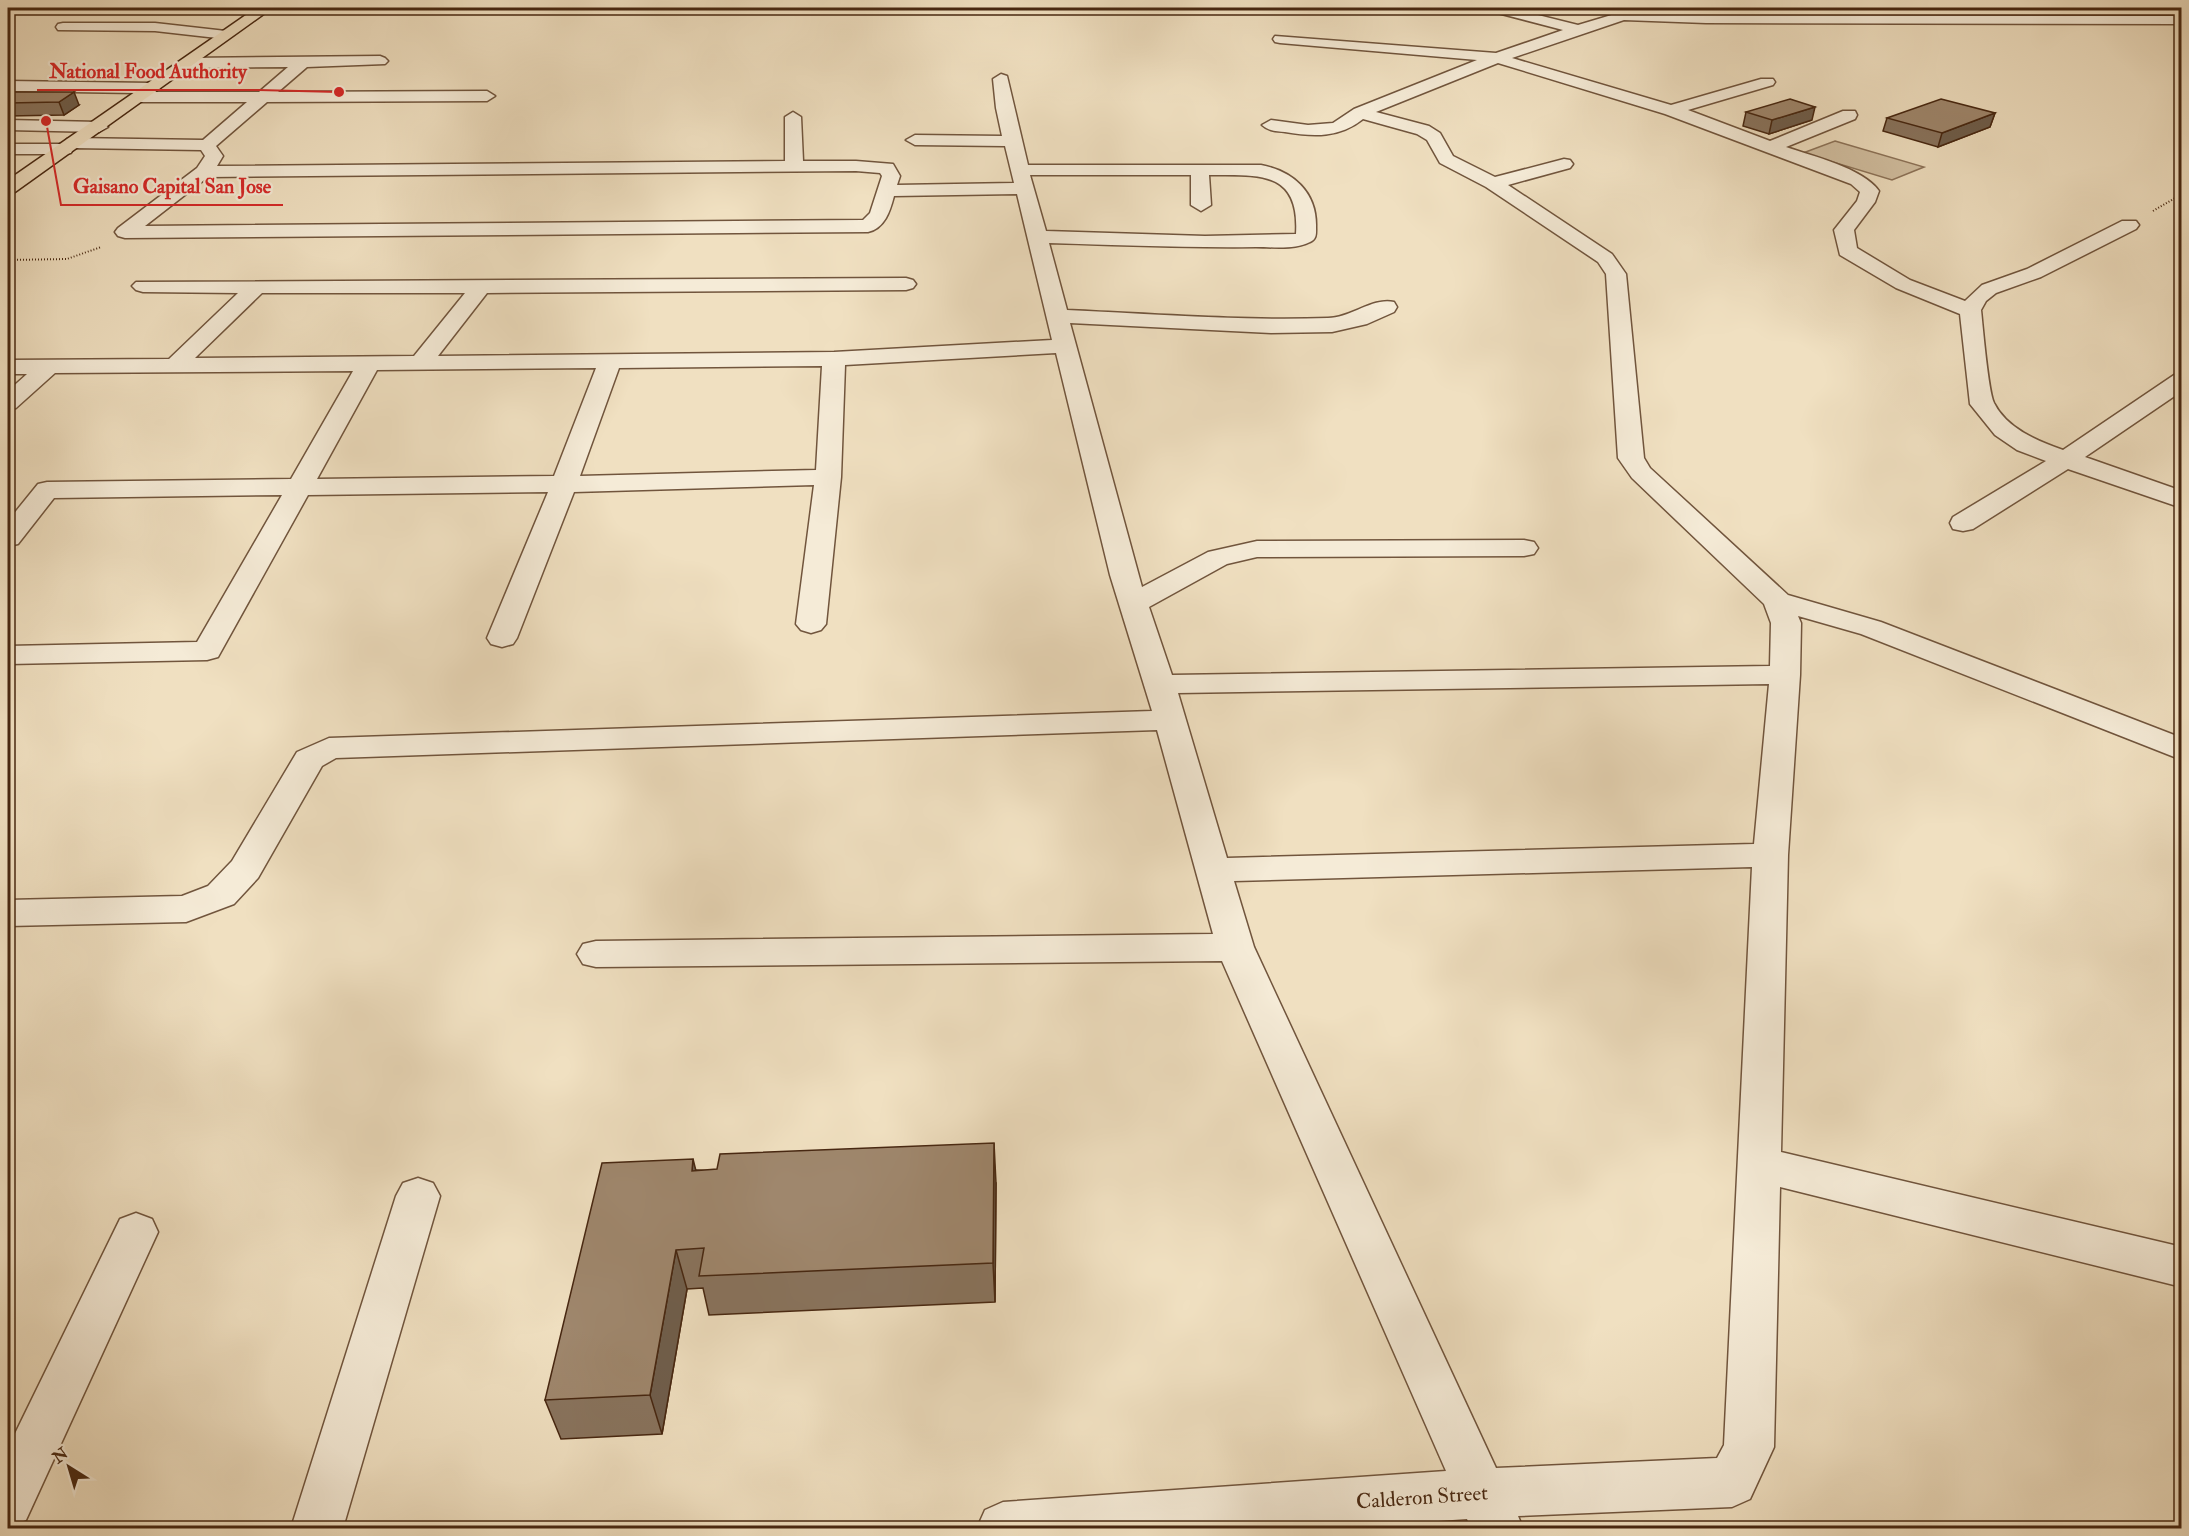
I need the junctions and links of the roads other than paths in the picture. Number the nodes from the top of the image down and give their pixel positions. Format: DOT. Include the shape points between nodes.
graph roads {
  1 [pos="266,8"];
  2 [pos="1495,8"];
  3 [pos="1648,8"];
  4 [pos="1623,15"];
  5 [pos="2181,21"];
  6 [pos="63,27"];
  7 [pos="1579,30"];
  8 [pos="226,35"];
  9 [pos="1280,39"];
  10 [pos="1494,57"];
  11 [pos="303,62"];
  12 [pos="380,62"];
  13 [pos="189,63"];
  14 [pos="1001,79"];
  15 [pos="1767,82"];
  16 [pos="8,87"];
  17 [pos="152,87"];
  18 [pos="487,96"];
  19 [pos="266,97"];
  20 [pos="138,98"];
  21 [pos="1671,110"];
  22 [pos="1360,113"];
  23 [pos="1849,115"];
  24 [pos="794,117"];
  25 [pos="8,125"];
  26 [pos="1271,125"];
  27 [pos="99,127"];
  28 [pos="915,140"];
  29 [pos="207,145"];
  30 [pos="69,146"];
  31 [pos="1770,147"];
  32 [pos="8,149"];
  33 [pos="1564,164"];
  34 [pos="794,166"];
  35 [pos="1020,166"];
  36 [pos="1200,170"];
  37 [pos="204,172"];
  38 [pos="1493,183"];
  39 [pos="8,188"];
  40 [pos="887,191"];
  41 [pos="1201,205"];
  42 [pos="2129,225"];
  43 [pos="1036,237"];
  44 [pos="906,284"];
  45 [pos="143,286"];
  46 [pos="482,286"];
  47 [pos="256,287"];
  48 [pos="1386,307"];
  49 [pos="1970,310"];
  50 [pos="1060,331"];
  51 [pos="834,358"];
  52 [pos="609,363"];
  53 [pos="368,364"];
  54 [pos="420,364"];
  55 [pos="175,365"];
  56 [pos="50,366"];
  57 [pos="8,367"];
  58 [pos="2181,380"];
  59 [pos="8,403"];
  60 [pos="2066,459"];
  61 [pos="828,477"];
  62 [pos="564,484"];
  63 [pos="301,487"];
  64 [pos="2181,500"];
  65 [pos="1963,523"];
  66 [pos="8,538"];
  67 [pos="1524,548"];
  68 [pos="1778,601"];
  69 [pos="1135,603"];
  70 [pos="811,624"];
  71 [pos="502,638"];
  72 [pos="8,656"];
  73 [pos="1785,675"];
  74 [pos="1160,684"];
  75 [pos="1170,720"];
  76 [pos="2181,750"];
  77 [pos="1770,855"];
  78 [pos="1212,870"];
  79 [pos="8,913"];
  80 [pos="1235,947"];
  81 [pos="596,954"];
  82 [pos="1758,1164"];
  83 [pos="418,1196"];
  84 [pos="136,1232"];
  85 [pos="2181,1267"];
  86 [pos="8,1502"];
  87 [pos="1488,1511"];
  88 [pos="317,1528"];
  89 [pos="1003,1528"];
  1 -- 8 [label="main road"];
  2 -- 7 [label="street"];
  3 -- 4 [label="street"];
  4 -- 5 [label="street"];
  4 -- 7 [label="street"];
  6 -- 8 [label="street" via="155,27"];
  7 -- 10 [label="street"];
  8 -- 13 [label="main road"];
  9 -- 10 [label="street"];
  10 -- 21 [label="street"];
  10 -- 22 [label="street"];
  11 -- 12 [label="street"];
  11 -- 13 [label="street"];
  11 -- 19 [label="street"];
  13 -- 17 [label="main road"];
  14 -- 35 [label="street" via="1004,108"];
  15 -- 21 [label="street"];
  16 -- 17 [label="street"];
  17 -- 20 [label="main road"];
  18 -- 19 [label="street"];
  19 -- 20 [label="street"];
  19 -- 29 [label="street"];
  20 -- 27 [label="main road"];
  21 -- 31 [label="street"];
  22 -- 26 [label="street" via="1332,131"];
  22 -- 38 [label="street" via="1423,130 1434,137 1446,159"];
  23 -- 31 [label="street"];
  24 -- 34 [label="street"];
  25 -- 27 [label="street"];
  27 -- 30 [label="main road"];
  28 -- 35 [label="street"];
  29 -- 30 [label="street"];
  29 -- 37 [label="street" via="214,156"];
  30 -- 32 [label="street"];
  30 -- 39 [label="main road"];
  31 -- 49 [label="street" via="1857,180 1870,191 1844,230 1847,251 1904,284"];
  33 -- 38 [label="street"];
  34 -- 37 [label="street"];
  34 -- 40 [label="street" via="887,168 891,176"];
  35 -- 36 [label="street"];
  35 -- 40 [label="street"];
  35 -- 43 [label="street"];
  36 -- 41 [label="street"];
  36 -- 43 [label="street" via="1261,170 1285,177 1305,205 1306,237 1204,242"];
  37 -- 40 [label="street" via="124,232 868,226 879,215"];
  38 -- 68 [label="street" via="1585,243 1605,258 1616,274 1631,458 1641,473"];
  42 -- 49 [label="street" via="2034,273 1989,289"];
  43 -- 50 [label="street"];
  44 -- 46 [label="street"];
  45 -- 47 [label="street"];
  46 -- 47 [label="street"];
  46 -- 54 [label="street"];
  47 -- 55 [label="street"];
  48 -- 50 [label="street" via="1332,325"];
  49 -- 60 [label="street" via="1982,404 2004,430 2026,445"];
  50 -- 51 [label="street"];
  50 -- 69 [label="street" via="1124,575"];
  51 -- 52 [label="street"];
  51 -- 61 [label="street"];
  52 -- 54 [label="street"];
  52 -- 62 [label="street"];
  53 -- 54 [label="street"];
  53 -- 55 [label="street"];
  53 -- 63 [label="street"];
  55 -- 56 [label="street"];
  56 -- 57 [label="street"];
  56 -- 59 [label="street"];
  58 -- 60 [label="street"];
  60 -- 64 [label="street"];
  60 -- 65 [label="street"];
  61 -- 62 [label="street"];
  61 -- 70 [label="street"];
  62 -- 63 [label="street"];
  62 -- 71 [label="street"];
  63 -- 66 [label="street" via="47,490"];
  63 -- 72 [label="street" via="207,651"];
  67 -- 69 [label="street" via="1257,549 1218,558"];
  68 -- 73 [label="street" via="1786,624"];
  68 -- 76 [label="street" via="1871,628"];
  69 -- 74 [label="street"];
  73 -- 74 [label="street"];
  73 -- 77 [label="street"];
  74 -- 75 [label="street"];
  75 -- 78 [label="street"];
  75 -- 79 [label="street" via="329,748 309,759 245,869 221,895 186,909"];
  77 -- 78 [label="street"];
  77 -- 82 [label="street"];
  78 -- 80 [label="street"];
  80 -- 81 [label="street"];
  80 -- 87 [label="street"];
  82 -- 85 [label="street"];
  82 -- 87 [label="street, Calderon Street" via="1749,1447 1732,1482"];
  83 -- 88 [label="street"];
  84 -- 86 [label="street"];
  87 -- 89 [label="street, Calderon Street"];
}
